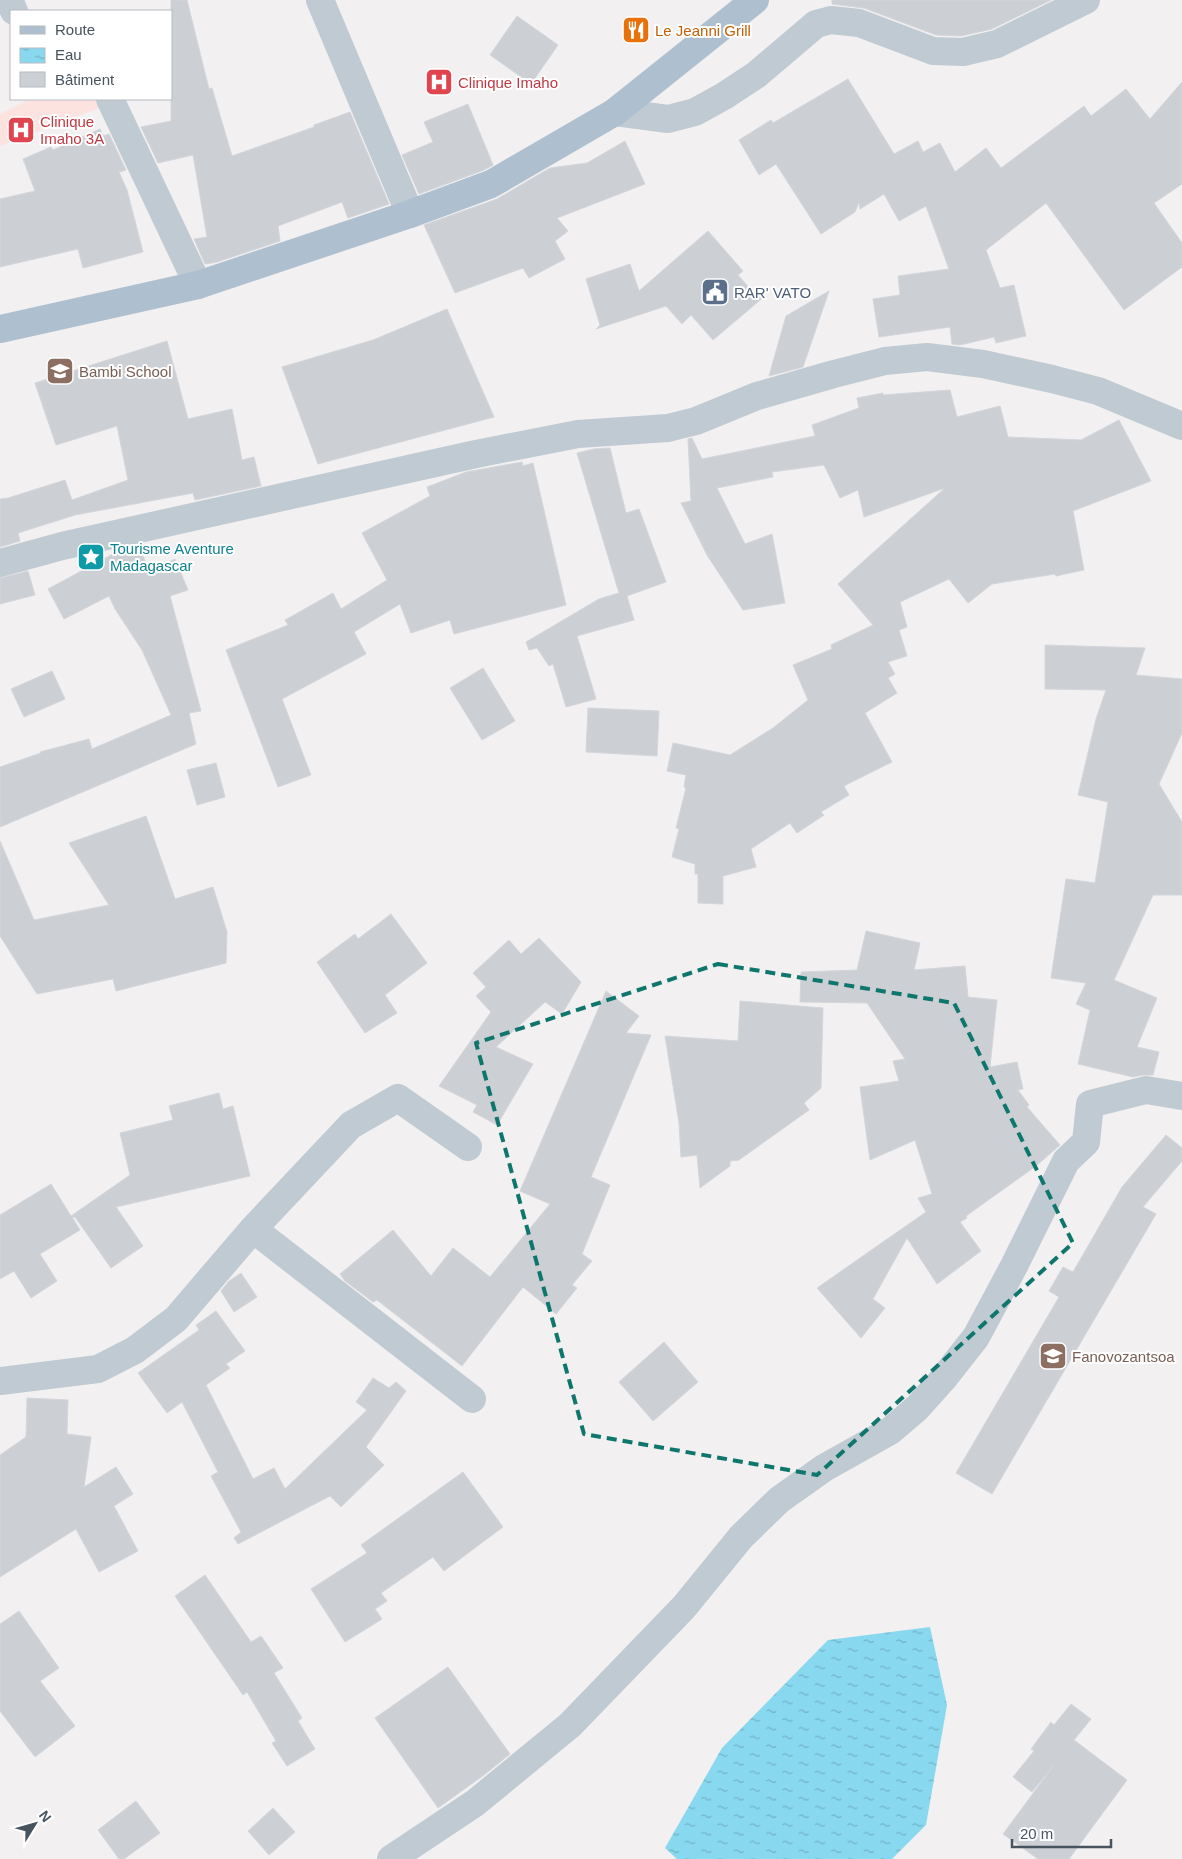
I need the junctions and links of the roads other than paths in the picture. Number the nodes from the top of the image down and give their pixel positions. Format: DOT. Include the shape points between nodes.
graph roads {
  1 [pos="320,0"];
  2 [pos="755,0"];
  3 [pos="1086,0"];
  4 [pos="110,100"];
  5 [pos="615,112"];
  6 [pos="410,214"];
  7 [pos="198,285"];
  8 [pos="0,329"];
  9 [pos="1182,426"];
  10 [pos="0,563"];
  11 [pos="1182,1096"];
  12 [pos="468,1147"];
  13 [pos="253,1229"];
  14 [pos="0,1381"];
  15 [pos="472,1399"];
  16 [pos="391,1859"];
  1 -- 6 [label="street"];
  2 -- 5 [label="main road"];
  3 -- 5 [label="street" via="997,44 963,52 933,51 859,23 831,20 816,24 756,75 695,112 668,119"];
  4 -- 7 [label="street"];
  5 -- 6 [label="main road" via="491,184"];
  6 -- 7 [label="main road"];
  7 -- 8 [label="main road"];
  9 -- 10 [label="street" via="1098,391 1052,379 983,364 927,357 885,361 758,396 696,422 668,428 578,434 476,454 62,546"];
  11 -- 16 [label="street" via="1146,1090 1090,1104 1086,1142 1066,1161 976,1336 918,1408 890,1431 824,1468 780,1500 741,1537 684,1607 570,1725 476,1802"];
  12 -- 13 [label="street" via="398,1098 351,1125"];
  13 -- 14 [label="street" via="176,1319 135,1350 98,1369"];
  13 -- 15 [label="street"];
}
